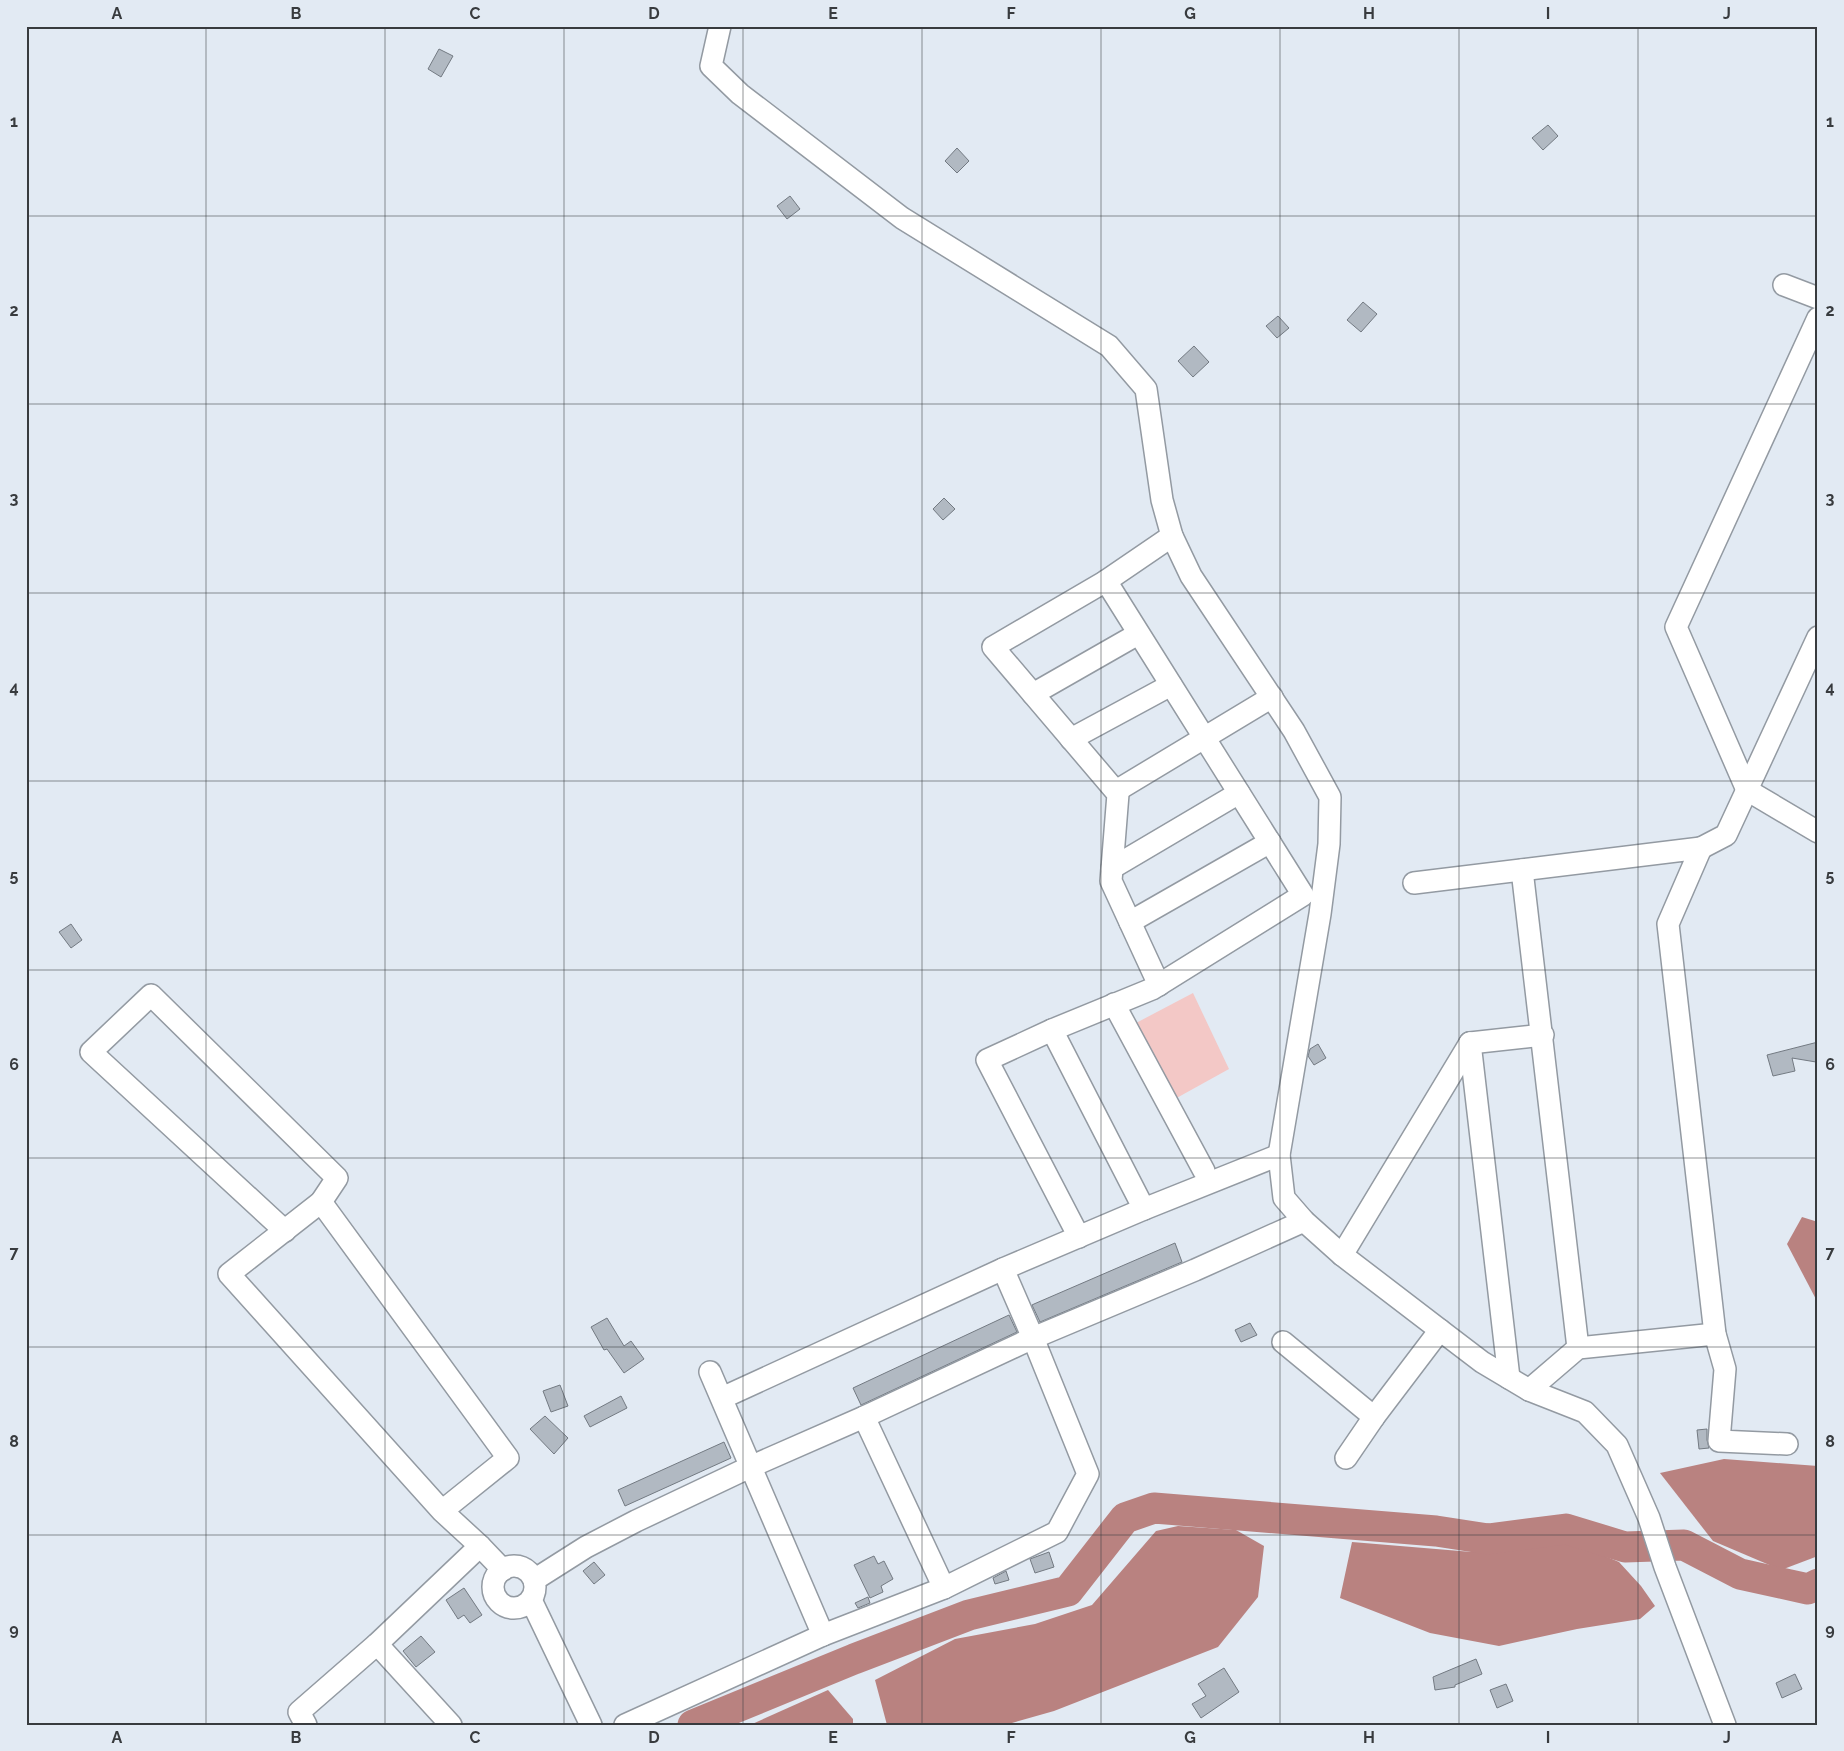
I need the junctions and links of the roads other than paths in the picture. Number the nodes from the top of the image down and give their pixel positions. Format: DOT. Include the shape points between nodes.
graph roads {
  1 [pos="720,26"];
  2 [pos="1784,285"];
  3 [pos="1818,298"];
  4 [pos="1818,318"];
  5 [pos="1172,536"];
  6 [pos="1106,581"];
  7 [pos="1138,634"];
  8 [pos="1818,636"];
  9 [pos="1171,685"];
  10 [pos="1033,694"];
  11 [pos="1272,697"];
  12 [pos="1071,739"];
  13 [pos="1205,739"];
  14 [pos="1747,790"];
  15 [pos="1116,791"];
  16 [pos="1239,793"];
  17 [pos="1818,832"];
  18 [pos="1270,842"];
  19 [pos="1701,848"];
  20 [pos="1112,868"];
  21 [pos="1522,870"];
  22 [pos="1414,883"];
  23 [pos="1130,922"];
  24 [pos="1159,985"];
  25 [pos="1114,1004"];
  26 [pos="1052,1030"];
  27 [pos="1543,1035"];
  28 [pos="1470,1043"];
  29 [pos="1279,1155"];
  30 [pos="1204,1171"];
  31 [pos="321,1202"];
  32 [pos="1144,1209"];
  33 [pos="1304,1221"];
  34 [pos="285,1230"];
  35 [pos="1078,1237"];
  36 [pos="1342,1255"];
  37 [pos="1002,1269"];
  38 [pos="1440,1330"];
  39 [pos="1715,1334"];
  40 [pos="1034,1338"];
  41 [pos="1283,1342"];
  42 [pos="1578,1348"];
  43 [pos="710,1372"];
  44 [pos="1508,1378"];
  45 [pos="1529,1390"];
  46 [pos="722,1398"];
  47 [pos="864,1417"];
  48 [pos="1374,1417"];
  49 [pos="1787,1444"];
  50 [pos="1346,1458"];
  51 [pos="750,1467"];
  52 [pos="442,1511"];
  53 [pos="480,1546"];
  54 [pos="503,1570"];
  55 [pos="944,1588"];
  56 [pos="532,1590"];
  57 [pos="823,1636"];
  58 [pos="377,1644"];
  59 [pos="306,1725"];
  60 [pos="452,1725"];
  61 [pos="591,1725"];
  62 [pos="624,1725"];
  63 [pos="1725,1725"];
  1 -- 5 [label="street" via="711,66 740,94 902,218 1109,346 1146,389 1162,500"];
  2 -- 3 [label="street"];
  4 -- 14 [label="street" via="1676,626"];
  5 -- 6 [label="street"];
  5 -- 11 [label="street" via="1191,576"];
  6 -- 7 [label="street"];
  6 -- 10 [label="street" via="993,647"];
  7 -- 9 [label="street"];
  7 -- 10 [label="street"];
  8 -- 14 [label="street"];
  9 -- 12 [label="street"];
  9 -- 13 [label="street"];
  10 -- 12 [label="street"];
  11 -- 13 [label="street"];
  11 -- 29 [label="street" via="1330,797 1329,844 1320,914"];
  12 -- 15 [label="street"];
  13 -- 15 [label="street"];
  13 -- 16 [label="street"];
  14 -- 17 [label="street"];
  14 -- 19 [label="street" via="1726,835"];
  15 -- 20 [label="street"];
  16 -- 18 [label="street"];
  16 -- 20 [label="street"];
  18 -- 23 [label="street"];
  18 -- 24 [label="street" via="1303,895"];
  19 -- 21 [label="street"];
  19 -- 39 [label="street" via="1668,924"];
  20 -- 23 [label="street" via="1111,881"];
  21 -- 22 [label="street"];
  21 -- 27 [label="street"];
  23 -- 24 [label="street"];
  24 -- 25 [label="street"];
  25 -- 26 [label="street"];
  25 -- 30 [label="street"];
  26 -- 32 [label="street"];
  26 -- 35 [label="street" via="987,1060"];
  27 -- 28 [label="street"];
  27 -- 42 [label="street"];
  28 -- 36 [label="street"];
  28 -- 44 [label="street"];
  29 -- 32 [label="street"];
  29 -- 33 [label="street" via="1284,1198"];
  31 -- 34 [label="street"];
  31 -- 34 [label="street" via="337,1178 151,996 91,1052"];
  31 -- 52 [label="street" via="508,1458"];
  32 -- 35 [label="street"];
  33 -- 36 [label="street"];
  33 -- 40 [label="street"];
  34 -- 52 [label="street" via="229,1274"];
  35 -- 37 [label="street"];
  36 -- 38 [label="street"];
  37 -- 40 [label="street"];
  37 -- 46 [label="street"];
  38 -- 44 [label="street"];
  38 -- 48 [label="street"];
  39 -- 42 [label="street"];
  39 -- 49 [label="street" via="1725,1369 1719,1441"];
  40 -- 47 [label="street"];
  40 -- 55 [label="street" via="1088,1474 1057,1532"];
  41 -- 48 [label="street"];
  42 -- 45 [label="street"];
  43 -- 46 [label="street"];
  44 -- 45 [label="street"];
  45 -- 63 [label="street" via="1586,1412 1617,1445 1649,1518"];
  46 -- 51 [label="street"];
  47 -- 51 [label="street"];
  47 -- 55 [label="street"];
  48 -- 50 [label="street"];
  51 -- 56 [label="street" via="586,1547"];
  51 -- 57 [label="street"];
  52 -- 53 [label="street"];
  53 -- 54 [label="street"];
  53 -- 58 [label="street"];
  54 -- 56 [label="street" via="509,1567 524,1569"];
  54 -- 56 [label="street" via="494,1581 495,1596 499,1602 512,1608 520,1607"];
  55 -- 57 [label="street"];
  56 -- 61 [label="street"];
  57 -- 62 [label="street"];
  58 -- 59 [label="street" via="299,1712"];
  58 -- 60 [label="street"];
}
